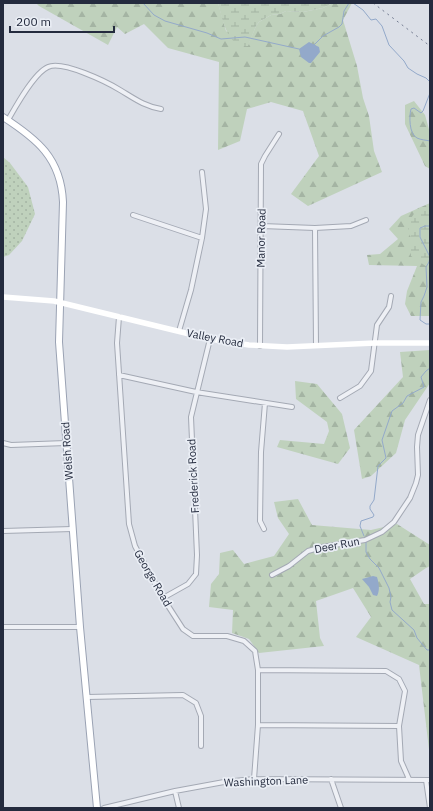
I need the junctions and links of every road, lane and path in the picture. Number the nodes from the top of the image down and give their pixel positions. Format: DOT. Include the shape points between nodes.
graph roads {
  1 [pos="161,108"];
  2 [pos="6,119"];
  3 [pos="278,134"];
  4 [pos="202,172"];
  5 [pos="133,215"];
  6 [pos="366,220"];
  7 [pos="262,226"];
  8 [pos="315,228"];
  9 [pos="202,238"];
  10 [pos="391,296"];
  11 [pos="3,297"];
  12 [pos="60,302"];
  13 [pos="119,317"];
  14 [pos="179,331"];
  15 [pos="210,339"];
  16 [pos="375,343"];
  17 [pos="430,343"];
  18 [pos="260,346"];
  19 [pos="316,346"];
  20 [pos="120,375"];
  21 [pos="196,392"];
  22 [pos="340,398"];
  23 [pos="430,400"];
  24 [pos="265,403"];
  25 [pos="292,407"];
  26 [pos="3,443"];
  27 [pos="66,443"];
  28 [pos="72,529"];
  29 [pos="264,529"];
  30 [pos="3,531"];
  31 [pos="272,575"];
  32 [pos="163,598"];
  33 [pos="3,627"];
  34 [pos="80,627"];
  35 [pos="258,670"];
  36 [pos="87,697"];
  37 [pos="258,725"];
  38 [pos="399,726"];
  39 [pos="201,746"];
  40 [pos="254,779"];
  41 [pos="331,779"];
  42 [pos="409,779"];
  43 [pos="428,780"];
  44 [pos="175,791"];
  45 [pos="97,808"];
  46 [pos="104,808"];
  47 [pos="180,808"];
  48 [pos="341,808"];
  49 [pos="430,808"];
  1 -- 2 [label="street" via="139,102 96,77 56,65 49,66 38,74"];
  2 -- 12 [label="main road, Welsh Road" via="36,140 58,172 61,182 63,202"];
  3 -- 7 [label="street, Manor Road" via="261,164"];
  4 -- 9 [label="street" via="206,209"];
  5 -- 9 [label="street"];
  6 -- 8 [label="street" via="351,226"];
  7 -- 8 [label="street"];
  7 -- 18 [label="street, Manor Road"];
  8 -- 19 [label="street"];
  9 -- 14 [label="street"];
  10 -- 16 [label="street" via="389,307 377,325"];
  11 -- 12 [label="main road, Valley Road"];
  12 -- 13 [label="main road, Valley Road"];
  12 -- 27 [label="main road, Welsh Road" via="59,342"];
  13 -- 14 [label="main road, Valley Road"];
  13 -- 20 [label="street, George Road" via="117,343"];
  14 -- 15 [label="main road, Valley Road"];
  15 -- 18 [label="main road, Valley Road"];
  15 -- 21 [label="street, Frederick Road"];
  16 -- 17 [label="main road, Valley Road"];
  16 -- 19 [label="main road, Valley Road"];
  16 -- 22 [label="street" via="371,371 360,386"];
  18 -- 19 [label="main road, Valley Road"];
  20 -- 21 [label="street"];
  20 -- 32 [label="street, George Road" via="129,524 134,546"];
  21 -- 24 [label="street"];
  21 -- 32 [label="street, Frederick Road" via="190,417 196,574 188,584"];
  23 -- 31 [label="street, Deer Run" via="418,435 416,483 410,498 394,522 382,532 365,540 315,548"];
  24 -- 25 [label="street"];
  24 -- 29 [label="street" via="260,452 260,521"];
  26 -- 27 [label="street"];
  27 -- 28 [label="main road, Welsh Road"];
  28 -- 30 [label="street"];
  28 -- 34 [label="main road, Welsh Road"];
  32 -- 35 [label="street, George Road" via="183,629 193,636 227,636 244,641 255,651"];
  33 -- 34 [label="street"];
  34 -- 36 [label="main road, Welsh Road"];
  35 -- 37 [label="street, George Road"];
  35 -- 38 [label="street" via="386,671 399,679 405,691"];
  36 -- 39 [label="street" via="183,695 196,703 201,716"];
  36 -- 45 [label="main road, Welsh Road"];
  37 -- 38 [label="street"];
  37 -- 40 [label="street, George Road"];
  38 -- 42 [label="street" via="401,761"];
  40 -- 41 [label="street, Washington Lane"];
  40 -- 44 [label="street, Washington Lane"];
  41 -- 42 [label="street, Washington Lane"];
  41 -- 48 [label="street"];
  42 -- 43 [label="street, Washington Lane"];
  43 -- 49 [label="street"];
  44 -- 46 [label="street, Washington Lane"];
  44 -- 47 [label="street"];
}
